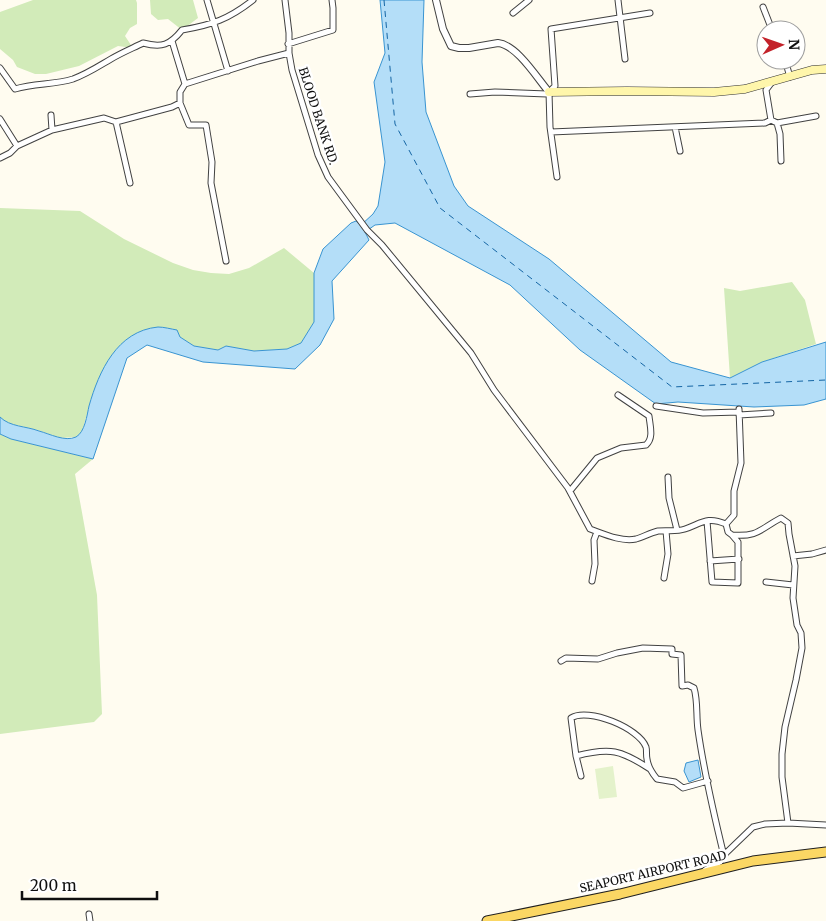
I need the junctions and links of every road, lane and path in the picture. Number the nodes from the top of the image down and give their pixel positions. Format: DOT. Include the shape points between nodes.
graph roads {
  1 [pos="207,0"];
  2 [pos="253,0"];
  3 [pos="285,0"];
  4 [pos="332,0"];
  5 [pos="436,0"];
  6 [pos="529,0"];
  7 [pos="618,0"];
  8 [pos="763,7"];
  9 [pos="513,13"];
  10 [pos="650,13"];
  11 [pos="619,18"];
  12 [pos="768,20"];
  13 [pos="214,23"];
  14 [pos="172,41"];
  15 [pos="288,44"];
  16 [pos="289,53"];
  17 [pos="625,58"];
  18 [pos="0,68"];
  19 [pos="826,69"];
  20 [pos="788,70"];
  21 [pos="228,71"];
  22 [pos="790,77"];
  23 [pos="772,81"];
  24 [pos="185,84"];
  25 [pos="549,92"];
  26 [pos="470,94"];
  27 [pos="180,103"];
  28 [pos="50,116"];
  29 [pos="816,116"];
  30 [pos="0,119"];
  31 [pos="771,120"];
  32 [pos="116,122"];
  33 [pos="777,123"];
  34 [pos="675,127"];
  35 [pos="52,130"];
  36 [pos="551,132"];
  37 [pos="17,146"];
  38 [pos="680,151"];
  39 [pos="0,158"];
  40 [pos="781,161"];
  41 [pos="556,177"];
  42 [pos="130,184"];
  43 [pos="226,261"];
  44 [pos="618,395"];
  45 [pos="656,406"];
  46 [pos="739,412"];
  47 [pos="771,413"];
  48 [pos="668,477"];
  49 [pos="570,491"];
  50 [pos="707,521"];
  51 [pos="726,524"];
  52 [pos="677,530"];
  53 [pos="666,531"];
  54 [pos="597,532"];
  55 [pos="732,535"];
  56 [pos="826,550"];
  57 [pos="793,556"];
  58 [pos="739,559"];
  59 [pos="710,561"];
  60 [pos="664,578"];
  61 [pos="592,581"];
  62 [pos="766,582"];
  63 [pos="793,585"];
  64 [pos="560,661"];
  65 [pos="576,756"];
  66 [pos="646,757"];
  67 [pos="638,762"];
  68 [pos="650,769"];
  69 [pos="581,776"];
  70 [pos="708,781"];
  71 [pos="788,823"];
  72 [pos="826,825"];
  73 [pos="826,852"];
  74 [pos="724,856"];
  75 [pos="694,876"];
  76 [pos="89,914"];
  77 [pos="90,921"];
  78 [pos="487,921"];
  1 -- 13 [label="street"];
  2 -- 13 [label="street" via="236,14"];
  3 -- 15 [label="street, BLOOD BANK RD."];
  4 -- 15 [label="street" via="332,30"];
  5 -- 25 [label="street" via="443,30 451,46 505,44 517,53"];
  6 -- 9 [label="street"];
  7 -- 11 [label="street"];
  8 -- 12 [label="street"];
  10 -- 11 [label="street"];
  11 -- 17 [label="street"];
  11 -- 25 [label="street" via="551,29 555,86"];
  13 -- 14 [label="street" via="182,30"];
  13 -- 21 [label="street"];
  14 -- 18 [label="street" via="156,46 143,43 92,71 51,84 31,84 15,89"];
  14 -- 24 [label="street"];
  15 -- 16 [label="street, BLOOD BANK RD."];
  16 -- 21 [label="street"];
  16 -- 49 [label="street, BLOOD BANK RD." via="328,177 365,228 462,341"];
  19 -- 22 [label="main road"];
  20 -- 22 [label="street"];
  21 -- 24 [label="street"];
  22 -- 23 [label="main road"];
  23 -- 25 [label="main road" via="745,89 714,92"];
  23 -- 31 [label="street" via="766,90"];
  24 -- 27 [label="street" via="180,92"];
  25 -- 26 [label="street"];
  25 -- 36 [label="street"];
  27 -- 32 [label="street"];
  27 -- 43 [label="street" via="190,125 206,126 212,162 211,183"];
  28 -- 35 [label="street"];
  29 -- 33 [label="street"];
  30 -- 37 [label="street"];
  31 -- 33 [label="street"];
  31 -- 34 [label="street" via="755,125"];
  32 -- 35 [label="street" via="104,118"];
  32 -- 42 [label="street"];
  33 -- 40 [label="street"];
  34 -- 36 [label="street"];
  34 -- 38 [label="street"];
  35 -- 37 [label="street"];
  36 -- 41 [label="street"];
  37 -- 39 [label="street"];
  44 -- 49 [label="street" via="648,416 649,442 597,458"];
  45 -- 46 [label="street" via="703,413"];
  46 -- 47 [label="street"];
  46 -- 51 [label="street" via="741,463 734,491 734,515"];
  48 -- 52 [label="street" via="669,498"];
  49 -- 54 [label="street, BLOOD BANK RD." via="586,523"];
  50 -- 51 [label="street" via="717,520"];
  50 -- 52 [label="street"];
  50 -- 59 [label="street"];
  51 -- 55 [label="street"];
  52 -- 53 [label="street"];
  53 -- 54 [label="street" via="635,539"];
  53 -- 60 [label="street" via="668,554"];
  54 -- 61 [label="street"];
  55 -- 57 [label="street" via="757,533 781,518 788,523"];
  55 -- 58 [label="street" via="738,542"];
  56 -- 57 [label="street"];
  57 -- 63 [label="street"];
  58 -- 59 [label="street"];
  58 -- 59 [label="street" via="738,584 712,582"];
  62 -- 63 [label="street"];
  63 -- 71 [label="street" via="802,648 782,754"];
  64 -- 70 [label="street" via="566,658 598,659 643,648 672,649 672,654 681,655 682,686 694,688 696,694 698,730"];
  65 -- 66 [label="street" via="571,718 581,715 609,719 637,736 646,746"];
  65 -- 67 [label="street" via="605,750"];
  65 -- 69 [label="street"];
  66 -- 67 [label="street"];
  66 -- 68 [label="street"];
  67 -- 68 [label="street"];
  68 -- 70 [label="street" via="657,779 675,782 683,788"];
  70 -- 74 [label="street"];
  71 -- 72 [label="street"];
  71 -- 74 [label="street" via="753,827"];
  73 -- 75 [label="main road, SEAPORT AIRPORT ROAD" via="753,861"];
  74 -- 75 [label="street" via="720,862"];
  75 -- 78 [label="main road, SEAPORT AIRPORT ROAD"];
  76 -- 77 [label="street"];
}
